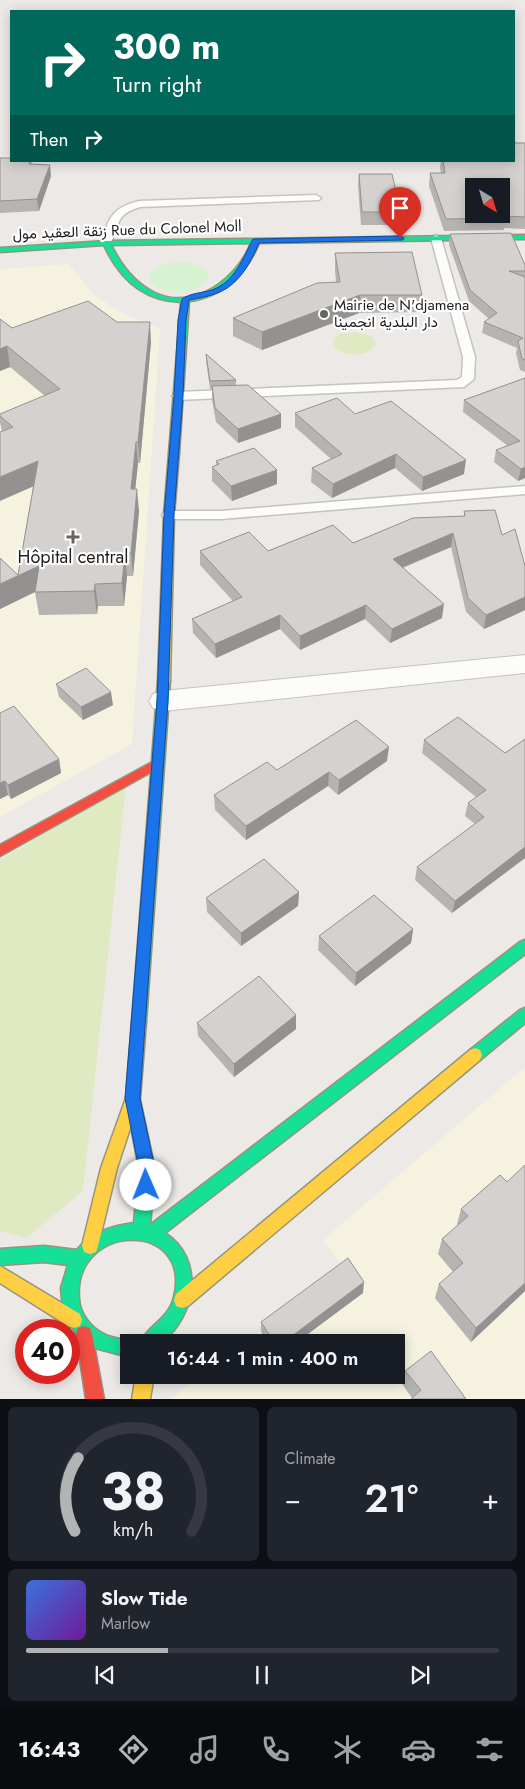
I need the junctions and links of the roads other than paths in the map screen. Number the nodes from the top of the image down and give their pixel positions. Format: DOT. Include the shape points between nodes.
graph roads {
  1 [pos="316,198"];
  2 [pos="436,238"];
  3 [pos="525,238"];
  4 [pos="256,240"];
  5 [pos="106,244"];
  6 [pos="0,250"];
  7 [pos="186,299"];
  8 [pos="178,396"];
  9 [pos="525,490"];
  10 [pos="169,515"];
  11 [pos="525,664"];
  12 [pos="163,701"];
  13 [pos="158,763"];
  14 [pos="0,851"];
  15 [pos="525,946"];
  16 [pos="525,1014"];
  17 [pos="133,1098"];
  18 [pos="147,1232"];
  19 [pos="90,1246"];
  20 [pos="0,1257"];
  21 [pos="81,1258"];
  22 [pos="0,1274"];
  23 [pos="182,1300"];
  24 [pos="72,1319"];
  25 [pos="74,1319"];
  26 [pos="80,1328"];
  27 [pos="84,1334"];
  28 [pos="161,1334"];
  29 [pos="120,1349"];
  30 [pos="143,1384"];
  31 [pos="95,1399"];
  32 [pos="141,1399"];
  1 -- 5 [label="lane" via="139,204 116,214"];
  2 -- 3 [label="street, زنقة العقيد مول Rue du Colonel Moll"];
  2 -- 4 [label="street, زنقة العقيد مول Rue du Colonel Moll"];
  2 -- 8 [label="lane" via="469,357 468,378 460,384"];
  4 -- 5 [label="street, زنقة العقيد مول Rue du Colonel Moll"];
  4 -- 7 [label="street" via="248,260 231,282 217,291"];
  5 -- 6 [label="street, زنقة العقيد مول Rue du Colonel Moll"];
  5 -- 7 [label="street" via="136,285 161,297"];
  7 -- 8 [label="street"];
  8 -- 10 [label="street"];
  9 -- 10 [label="lane" via="221,515"];
  10 -- 12 [label="street"];
  11 -- 12 [label="street"];
  12 -- 13 [label="street"];
  13 -- 14 [label="street"];
  13 -- 17 [label="street"];
  15 -- 18 [label="street"];
  16 -- 23 [label="street"];
  17 -- 18 [label="street" via="147,1169"];
  17 -- 19 [label="street" via="109,1168"];
  18 -- 19 [label="street" via="133,1229 112,1232"];
  18 -- 23 [label="street" via="168,1244 179,1261 184,1280"];
  19 -- 21 [label="street"];
  20 -- 21 [label="street" via="44,1254"];
  21 -- 25 [label="street" via="69,1286 69,1304"];
  22 -- 24 [label="street"];
  23 -- 28 [label="street" via="175,1317"];
  26 -- 27 [label="street"];
  27 -- 29 [label="street" via="99,1344"];
  27 -- 31 [label="street"];
  30 -- 32 [label="street"];
}
